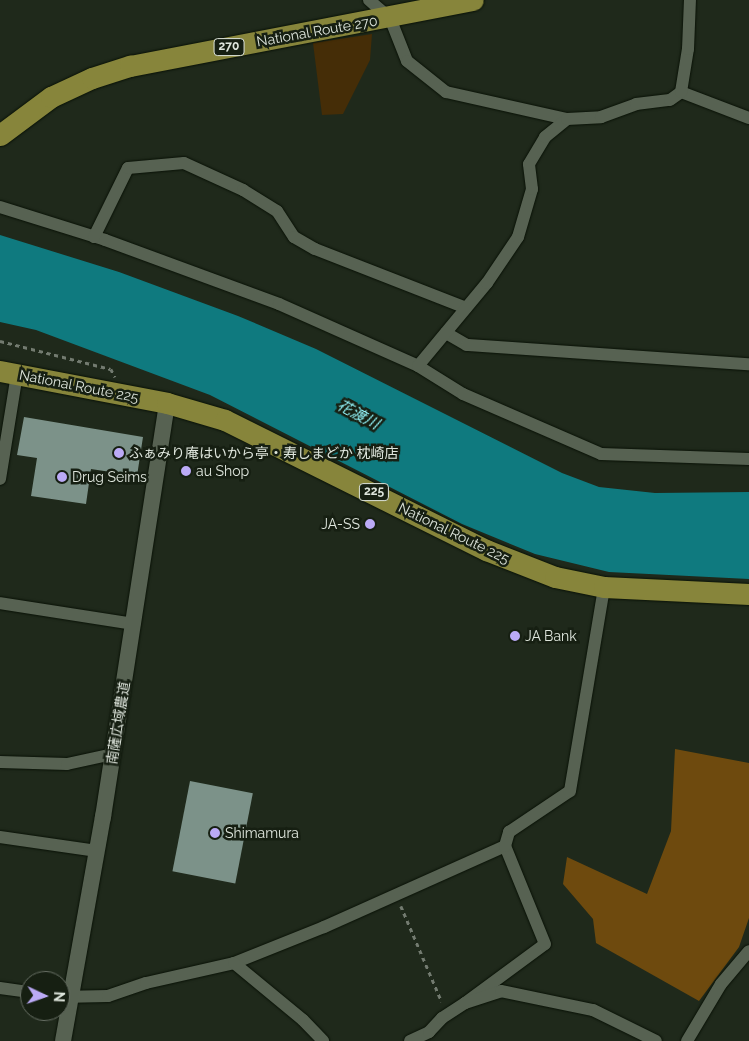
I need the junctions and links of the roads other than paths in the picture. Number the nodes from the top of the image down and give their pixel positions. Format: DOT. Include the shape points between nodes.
graph roads {
  1 [pos="368,0"];
  2 [pos="473,0"];
  3 [pos="690,0"];
  4 [pos="390,18"];
  5 [pos="680,92"];
  6 [pos="749,118"];
  7 [pos="567,119"];
  8 [pos="0,135"];
  9 [pos="0,207"];
  10 [pos="94,237"];
  11 [pos="466,308"];
  12 [pos="446,332"];
  13 [pos="749,364"];
  14 [pos="418,366"];
  15 [pos="6,373"];
  16 [pos="168,404"];
  17 [pos="2,448"];
  18 [pos="749,460"];
  19 [pos="0,479"];
  20 [pos="604,587"];
  21 [pos="749,594"];
  22 [pos="0,603"];
  23 [pos="134,624"];
  24 [pos="114,754"];
  25 [pos="0,762"];
  26 [pos="0,838"];
  27 [pos="505,846"];
  28 [pos="97,851"];
  29 [pos="749,951"];
  30 [pos="234,963"];
  31 [pos="70,979"];
  32 [pos="0,988"];
  33 [pos="20,991"];
  34 [pos="70,998"];
  35 [pos="466,1003"];
  36 [pos="64,1021"];
  37 [pos="62,1041"];
  38 [pos="322,1041"];
  39 [pos="410,1041"];
  40 [pos="656,1041"];
  41 [pos="687,1041"];
  1 -- 4 [label="street"];
  2 -- 4 [label="highway, National Route 270 / 270"];
  3 -- 5 [label="street" via="688,49"];
  4 -- 7 [label="street" via="407,61 446,92"];
  4 -- 8 [label="highway, National Route 270 / 270" via="130,66 92,78 51,97"];
  5 -- 6 [label="street"];
  5 -- 7 [label="street" via="670,100 636,104 601,117"];
  7 -- 11 [label="street" via="545,137 530,164 532,189 518,237"];
  9 -- 10 [label="street"];
  10 -- 11 [label="street" via="128,168 184,163 243,190 277,211 294,237 315,249"];
  10 -- 14 [label="street" via="279,304"];
  11 -- 12 [label="street"];
  12 -- 13 [label="street" via="467,345"];
  12 -- 14 [label="street"];
  14 -- 18 [label="street" via="463,394 601,454"];
  15 -- 16 [label="highway, National Route 225 / 225"];
  15 -- 17 [label="street"];
  16 -- 20 [label="highway, National Route 225 / 225" via="250,431 522,566"];
  16 -- 23 [label="street, 南薩広域農道"];
  17 -- 19 [label="street"];
  20 -- 21 [label="highway, National Route 225 / 225"];
  20 -- 27 [label="street" via="570,791 509,832"];
  22 -- 23 [label="street"];
  23 -- 24 [label="street, 南薩広域農道"];
  24 -- 25 [label="street" via="67,764"];
  24 -- 28 [label="street, 南薩広域農道"];
  26 -- 28 [label="street"];
  27 -- 30 [label="street" via="324,927"];
  27 -- 35 [label="street" via="544,944"];
  28 -- 31 [label="street, 南薩広域農道"];
  29 -- 41 [label="street" via="721,984"];
  30 -- 34 [label="street" via="146,983 108,996"];
  30 -- 38 [label="street" via="303,1020"];
  32 -- 33 [label="street"];
  35 -- 39 [label="street" via="447,1014 428,1032"];
  35 -- 40 [label="street" via="501,991 534,996 593,1010"];
  36 -- 37 [label="street, 南薩広域農道"];
}
